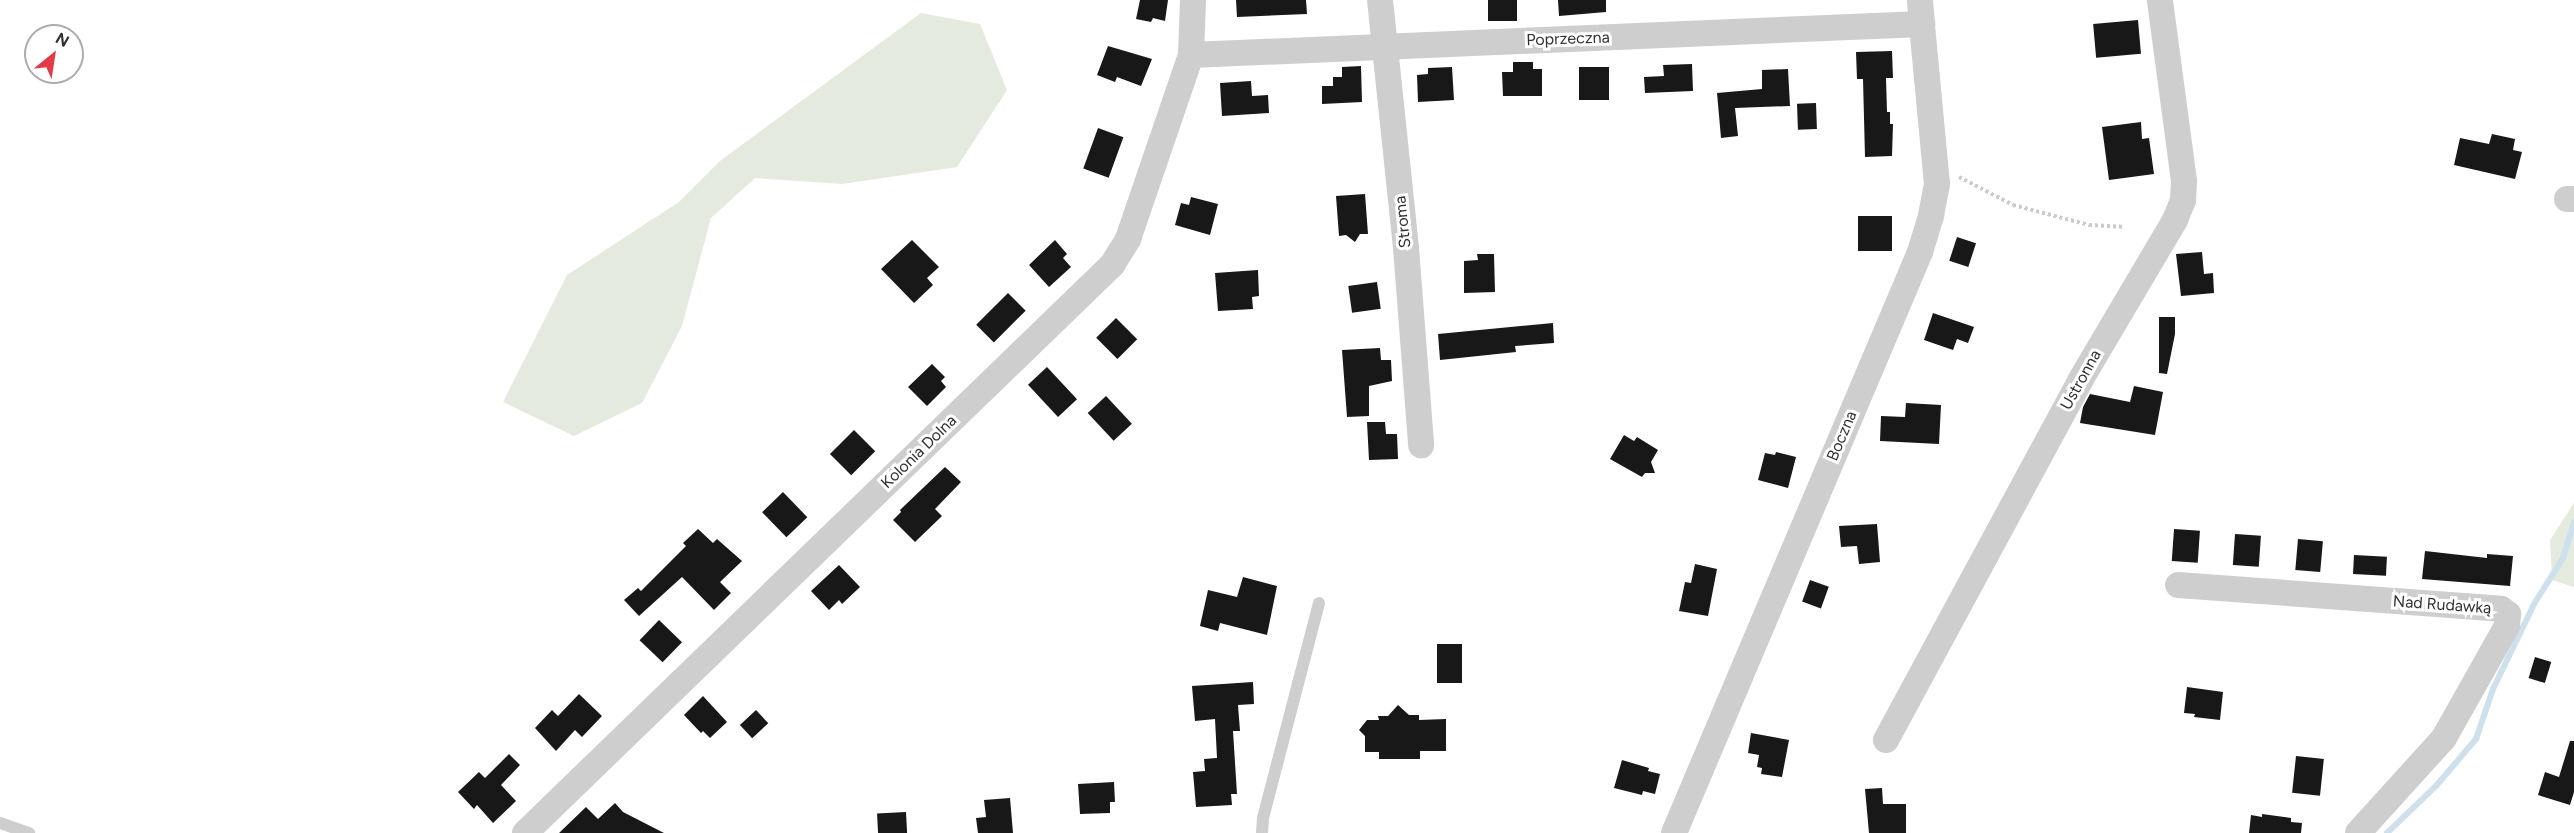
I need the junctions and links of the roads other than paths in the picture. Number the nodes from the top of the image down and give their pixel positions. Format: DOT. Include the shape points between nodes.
graph roads {
  1 [pos="1193,0"];
  2 [pos="1380,0"];
  3 [pos="2160,0"];
  4 [pos="1921,12"];
  5 [pos="1384,47"];
  6 [pos="1191,55"];
  7 [pos="1421,445"];
  8 [pos="2178,585"];
  9 [pos="1319,603"];
  10 [pos="1886,740"];
  11 [pos="0,823"];
  12 [pos="29,833"];
  13 [pos="525,833"];
  14 [pos="1262,833"];
  15 [pos="1674,833"];
  16 [pos="2358,833"];
  1 -- 6 [label="street, Kolonia Dolna"];
  2 -- 5 [label="street, Stroma"];
  3 -- 10 [label="street, Ustronna" via="2184,181 2175,220 2075,389"];
  4 -- 5 [label="street, Poprzeczna"];
  4 -- 15 [label="street, Boczna" via="1937,184 1920,252"];
  5 -- 6 [label="street, Poprzeczna"];
  5 -- 7 [label="street, Stroma" via="1406,249"];
  6 -- 13 [label="street, Kolonia Dolna" via="1128,239 1112,265"];
  8 -- 16 [label="street, Nad Rudawką" via="2501,609 2508,614 2507,626 2444,738"];
  9 -- 14 [label="lane"];
  11 -- 12 [label="lane"];
}
